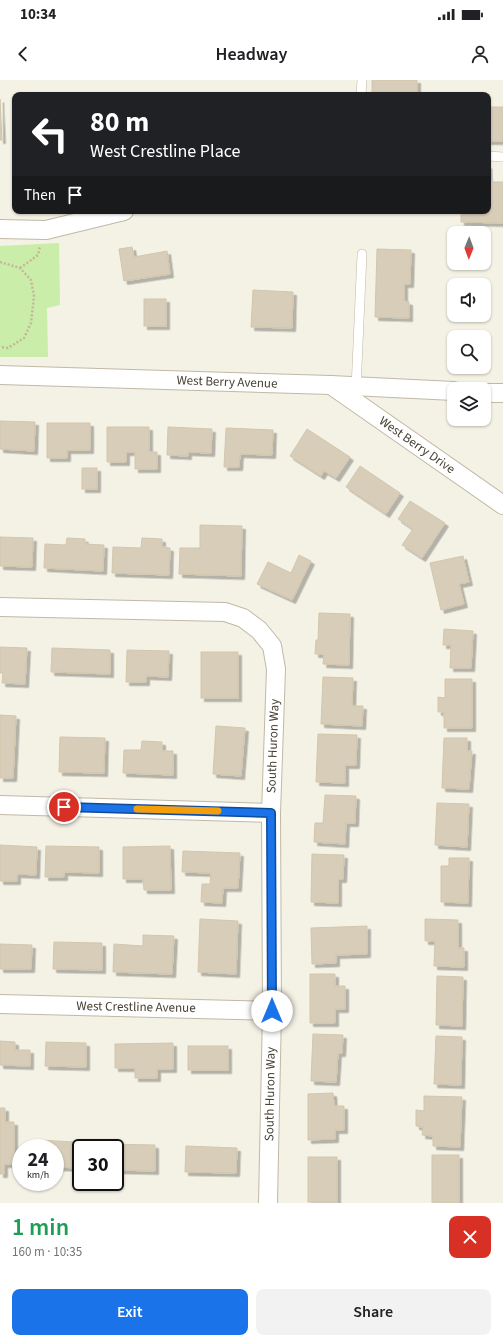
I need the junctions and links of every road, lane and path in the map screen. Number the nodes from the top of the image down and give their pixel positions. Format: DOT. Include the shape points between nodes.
graph roads {
  1 [pos="362,80"];
  2 [pos="361,92"];
  3 [pos="491,156"];
  4 [pos="503,157"];
  5 [pos="112,214"];
  6 [pos="0,230"];
  7 [pos="362,254"];
  8 [pos="0,262"];
  9 [pos="0,347"];
  10 [pos="0,375"];
  11 [pos="331,385"];
  12 [pos="447,391"];
  13 [pos="491,392"];
  14 [pos="503,393"];
  15 [pos="356,395"];
  16 [pos="503,505"];
  17 [pos="0,607"];
  18 [pos="0,805"];
  19 [pos="271,813"];
  20 [pos="0,1004"];
  21 [pos="272,1011"];
  22 [pos="268,1203"];
  1 -- 2 [label="lane"];
  3 -- 4 [label="lane"];
  5 -- 6 [label="street" via="46,230"];
  7 -- 15 [label="lane"];
  8 -- 9 [label="path" via="20,268 31,280 34,296 31,323 24,338 8,348"];
  10 -- 11 [label="street, West Berry Avenue"];
  11 -- 15 [label="street, West Berry Drive"];
  12 -- 15 [label="street"];
  13 -- 14 [label="street"];
  15 -- 16 [label="street, West Berry Drive"];
  17 -- 19 [label="street, South Huron Way" via="225,612 244,618 259,630 272,646 276,669"];
  18 -- 19 [label="street"];
  19 -- 21 [label="street, South Huron Way"];
  20 -- 21 [label="street, West Crestline Avenue"];
  21 -- 22 [label="street, South Huron Way"];
}
